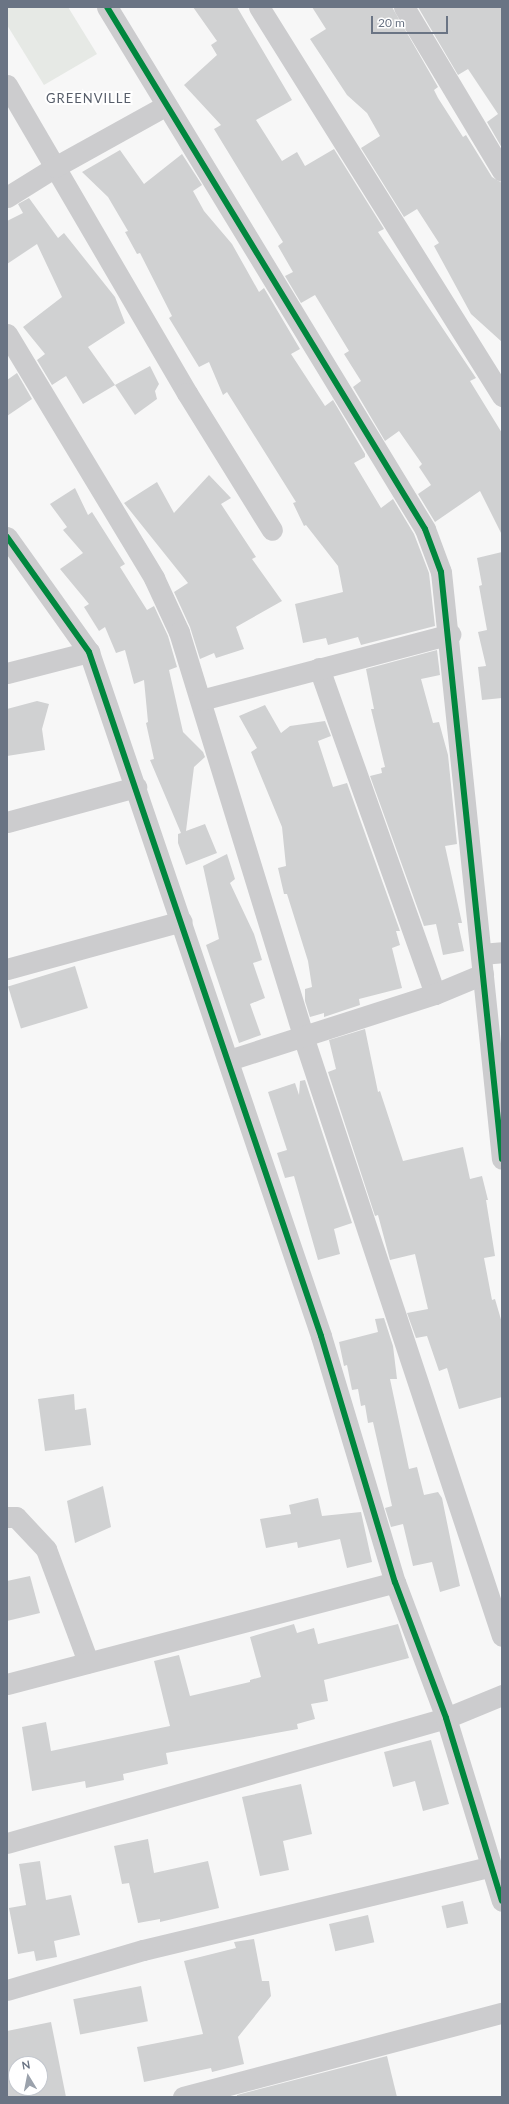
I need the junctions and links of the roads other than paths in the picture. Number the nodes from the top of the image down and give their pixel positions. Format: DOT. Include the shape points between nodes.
graph roads {
  1 [pos="107,7"];
  2 [pos="259,7"];
  3 [pos="404,7"];
  4 [pos="7,85"];
  5 [pos="165,106"];
  6 [pos="55,167"];
  7 [pos="502,170"];
  8 [pos="7,197"];
  9 [pos="7,334"];
  10 [pos="502,396"];
  11 [pos="272,530"];
  12 [pos="7,537"];
  13 [pos="450,634"];
  14 [pos="89,652"];
  15 [pos="318,668"];
  16 [pos="7,673"];
  17 [pos="201,700"];
  18 [pos="136,787"];
  19 [pos="7,822"];
  20 [pos="182,921"];
  21 [pos="502,952"];
  22 [pos="482,964"];
  23 [pos="7,969"];
  24 [pos="435,994"];
  25 [pos="303,1036"];
  26 [pos="229,1060"];
  27 [pos="502,1159"];
  28 [pos="7,1516"];
  29 [pos="395,1582"];
  30 [pos="502,1636"];
  31 [pos="88,1662"];
  32 [pos="7,1684"];
  33 [pos="502,1695"];
  34 [pos="446,1718"];
  35 [pos="7,1843"];
  36 [pos="490,1867"];
  37 [pos="502,1901"];
  38 [pos="7,1990"];
  39 [pos="502,2013"];
  40 [pos="183,2097"];
  1 -- 5 [label="street"];
  2 -- 10 [label="street"];
  3 -- 7 [label="street"];
  4 -- 6 [label="street"];
  5 -- 6 [label="street"];
  5 -- 13 [label="street" via="425,529 441,572"];
  6 -- 8 [label="street"];
  6 -- 11 [label="street" via="187,393"];
  9 -- 17 [label="street" via="154,578 179,632"];
  12 -- 14 [label="street"];
  13 -- 15 [label="street"];
  13 -- 22 [label="street"];
  14 -- 16 [label="street"];
  14 -- 18 [label="street"];
  15 -- 17 [label="street"];
  15 -- 24 [label="street"];
  17 -- 25 [label="street"];
  18 -- 19 [label="street"];
  18 -- 20 [label="street"];
  20 -- 23 [label="street"];
  20 -- 26 [label="street"];
  21 -- 22 [label="street"];
  22 -- 24 [label="street"];
  22 -- 27 [label="street"];
  24 -- 25 [label="street"];
  25 -- 26 [label="street"];
  25 -- 30 [label="street"];
  26 -- 29 [label="street" via="320,1336"];
  28 -- 31 [label="street" via="16,1517 46,1548"];
  29 -- 31 [label="street"];
  29 -- 34 [label="street"];
  31 -- 32 [label="street"];
  33 -- 34 [label="street"];
  34 -- 35 [label="street"];
  34 -- 36 [label="street"];
  36 -- 37 [label="street"];
  36 -- 38 [label="street" via="143,1950"];
  39 -- 40 [label="street"];
}
